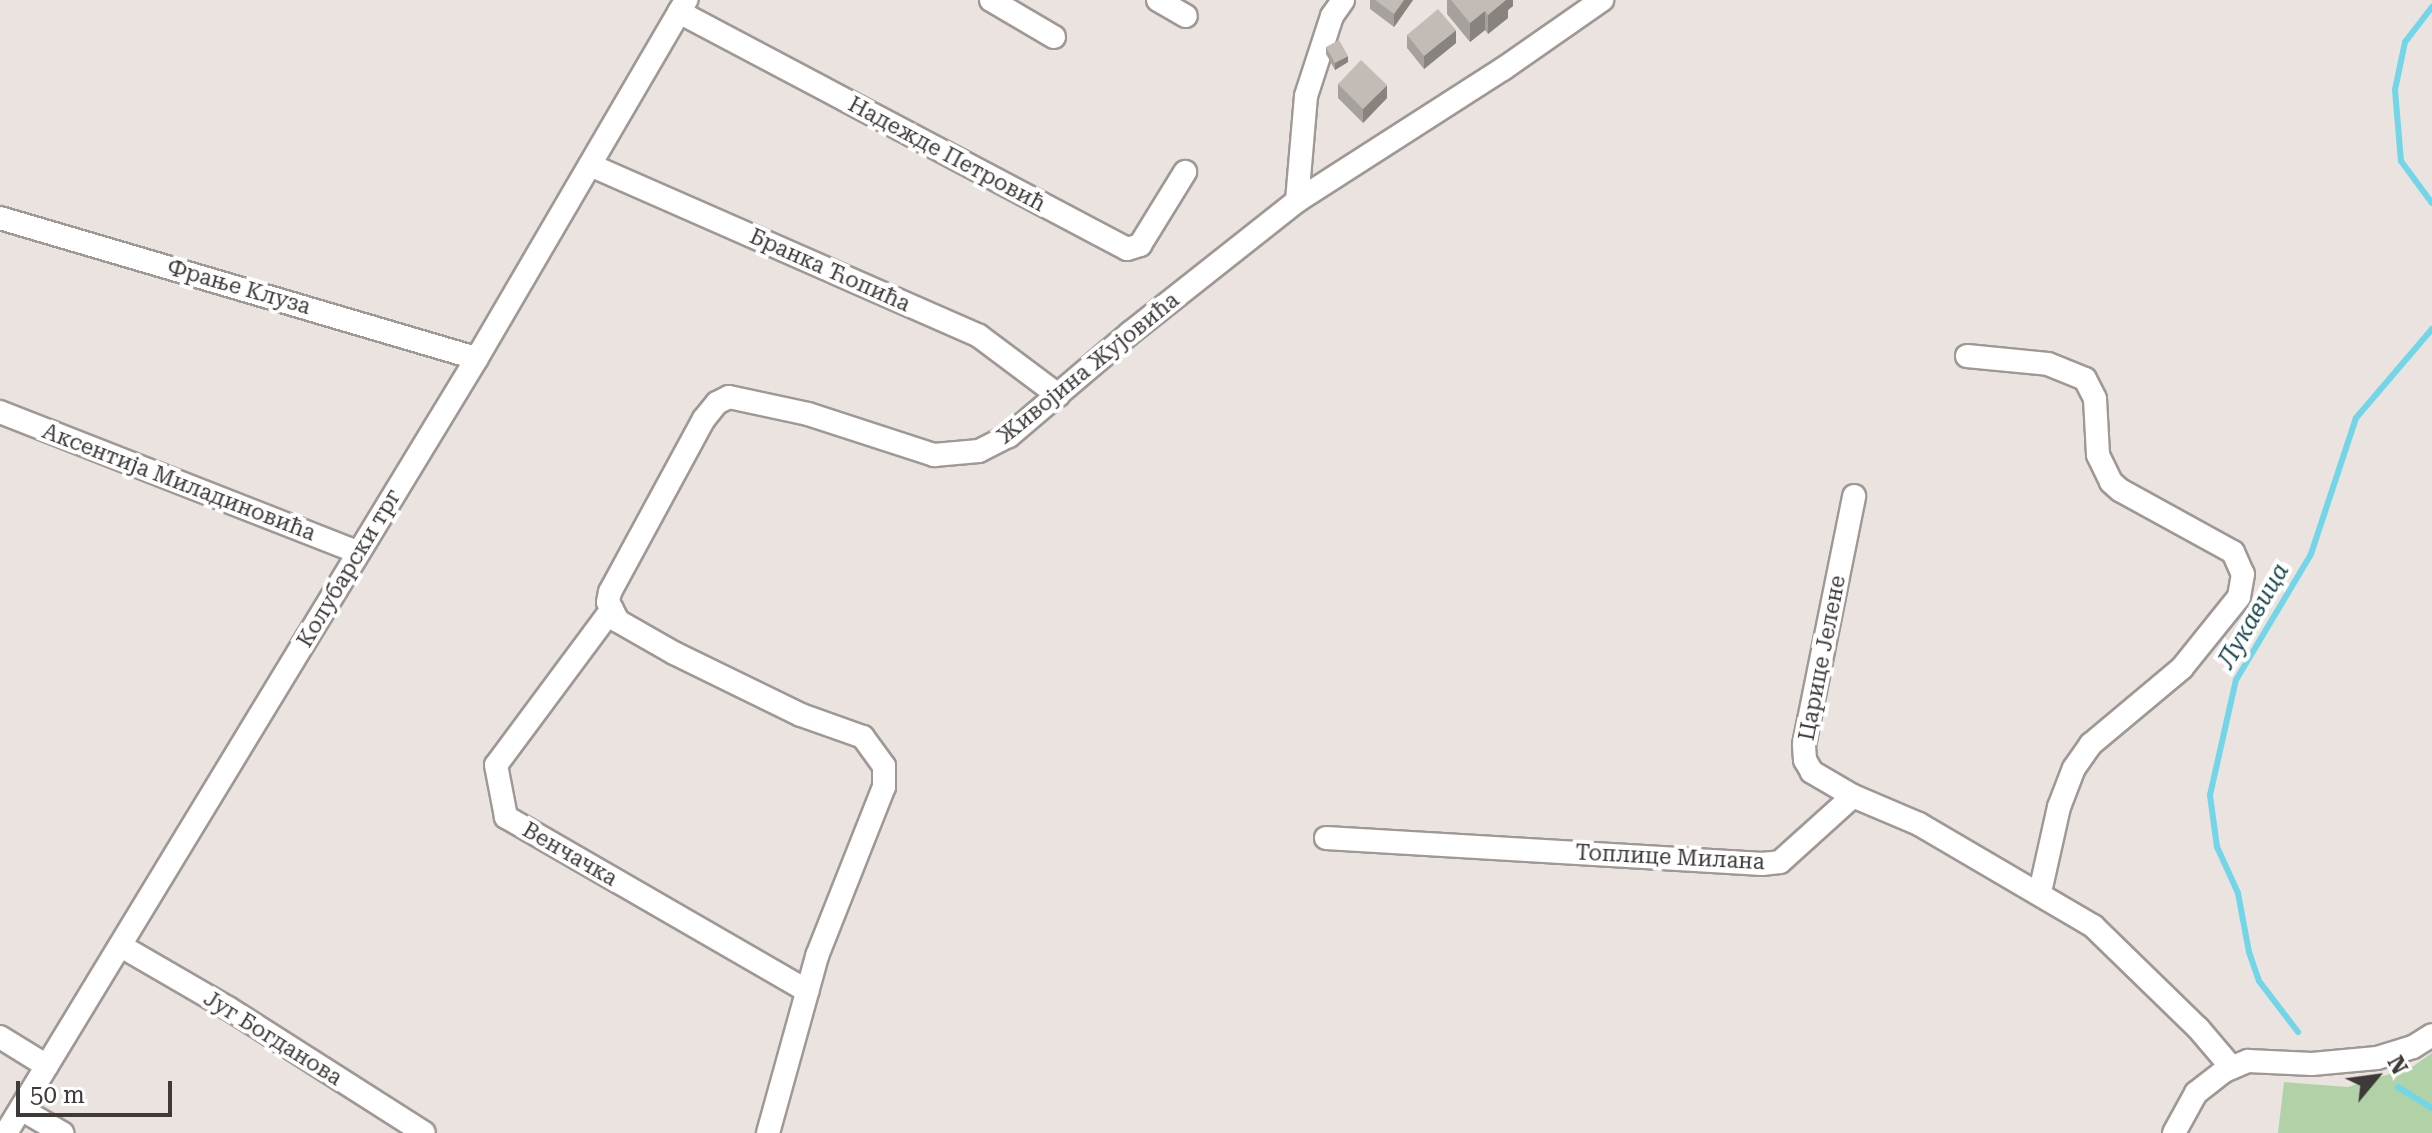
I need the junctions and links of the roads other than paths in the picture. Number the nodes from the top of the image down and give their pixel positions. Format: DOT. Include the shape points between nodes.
graph roads {
  1 [pos="991,0"];
  2 [pos="1158,0"];
  3 [pos="1343,0"];
  4 [pos="1602,0"];
  5 [pos="682,6"];
  6 [pos="1186,16"];
  7 [pos="1054,37"];
  8 [pos="590,165"];
  9 [pos="1185,172"];
  10 [pos="1297,201"];
  11 [pos="0,218"];
  12 [pos="1967,356"];
  13 [pos="477,358"];
  14 [pos="1058,395"];
  15 [pos="0,412"];
  16 [pos="1854,496"];
  17 [pos="358,552"];
  18 [pos="612,609"];
  19 [pos="1853,796"];
  20 [pos="1326,838"];
  21 [pos="2040,892"];
  22 [pos="121,946"];
  23 [pos="807,991"];
  24 [pos="2432,1035"];
  25 [pos="0,1037"];
  26 [pos="47,1066"];
  27 [pos="2232,1068"];
  28 [pos="21,1109"];
  29 [pos="6,1133"];
  30 [pos="62,1133"];
  31 [pos="424,1133"];
  32 [pos="768,1133"];
  33 [pos="2174,1133"];
  1 -- 7 [label="street"];
  2 -- 6 [label="street"];
  3 -- 10 [label="street" via="1332,16 1306,96"];
  4 -- 10 [label="street, Живојина Жујовића"];
  5 -- 8 [label="street, Колубарски трг"];
  5 -- 9 [label="street, Надежде Петровић" via="1127,249 1140,245"];
  8 -- 13 [label="street, Колубарски трг"];
  8 -- 14 [label="street, Бранка Ћопића" via="979,336"];
  10 -- 14 [label="street, Живојина Жујовића"];
  11 -- 13 [label="street, Фрање Клуза"];
  12 -- 21 [label="street" via="2048,364 2085,379 2095,399 2098,455 2111,482 2233,552 2243,574 2239,597 2182,668 2082,756 2059,807"];
  13 -- 17 [label="street, Колубарски трг"];
  14 -- 18 [label="street, Живојина Жујовића" via="1009,436 979,451 934,455 808,414 729,397 704,419 610,592"];
  15 -- 17 [label="street, Аксентија Миладиновића"];
  16 -- 19 [label="street, Царице Јелене" via="1804,745 1812,772"];
  17 -- 22 [label="street, Колубарски трг"];
  18 -- 23 [label="street" via="618,621 674,653 801,715 863,737 884,766 884,787"];
  18 -- 23 [label="street, Венчачка" via="496,765 506,817"];
  19 -- 20 [label="street, Топлице Милана" via="1780,862 1762,864"];
  19 -- 21 [label="street" via="1919,824"];
  21 -- 27 [label="street" via="2093,926"];
  22 -- 26 [label="street, Колубарски трг"];
  22 -- 31 [label="street, Југ Богданова"];
  23 -- 32 [label="street"];
  24 -- 27 [label="street" via="2377,1058 2312,1064 2248,1061"];
  25 -- 26 [label="street"];
  26 -- 28 [label="street, Колубарски трг"];
  27 -- 33 [label="street" via="2196,1093"];
  28 -- 29 [label="street, Колубарски трг"];
  28 -- 30 [label="street"];
}
